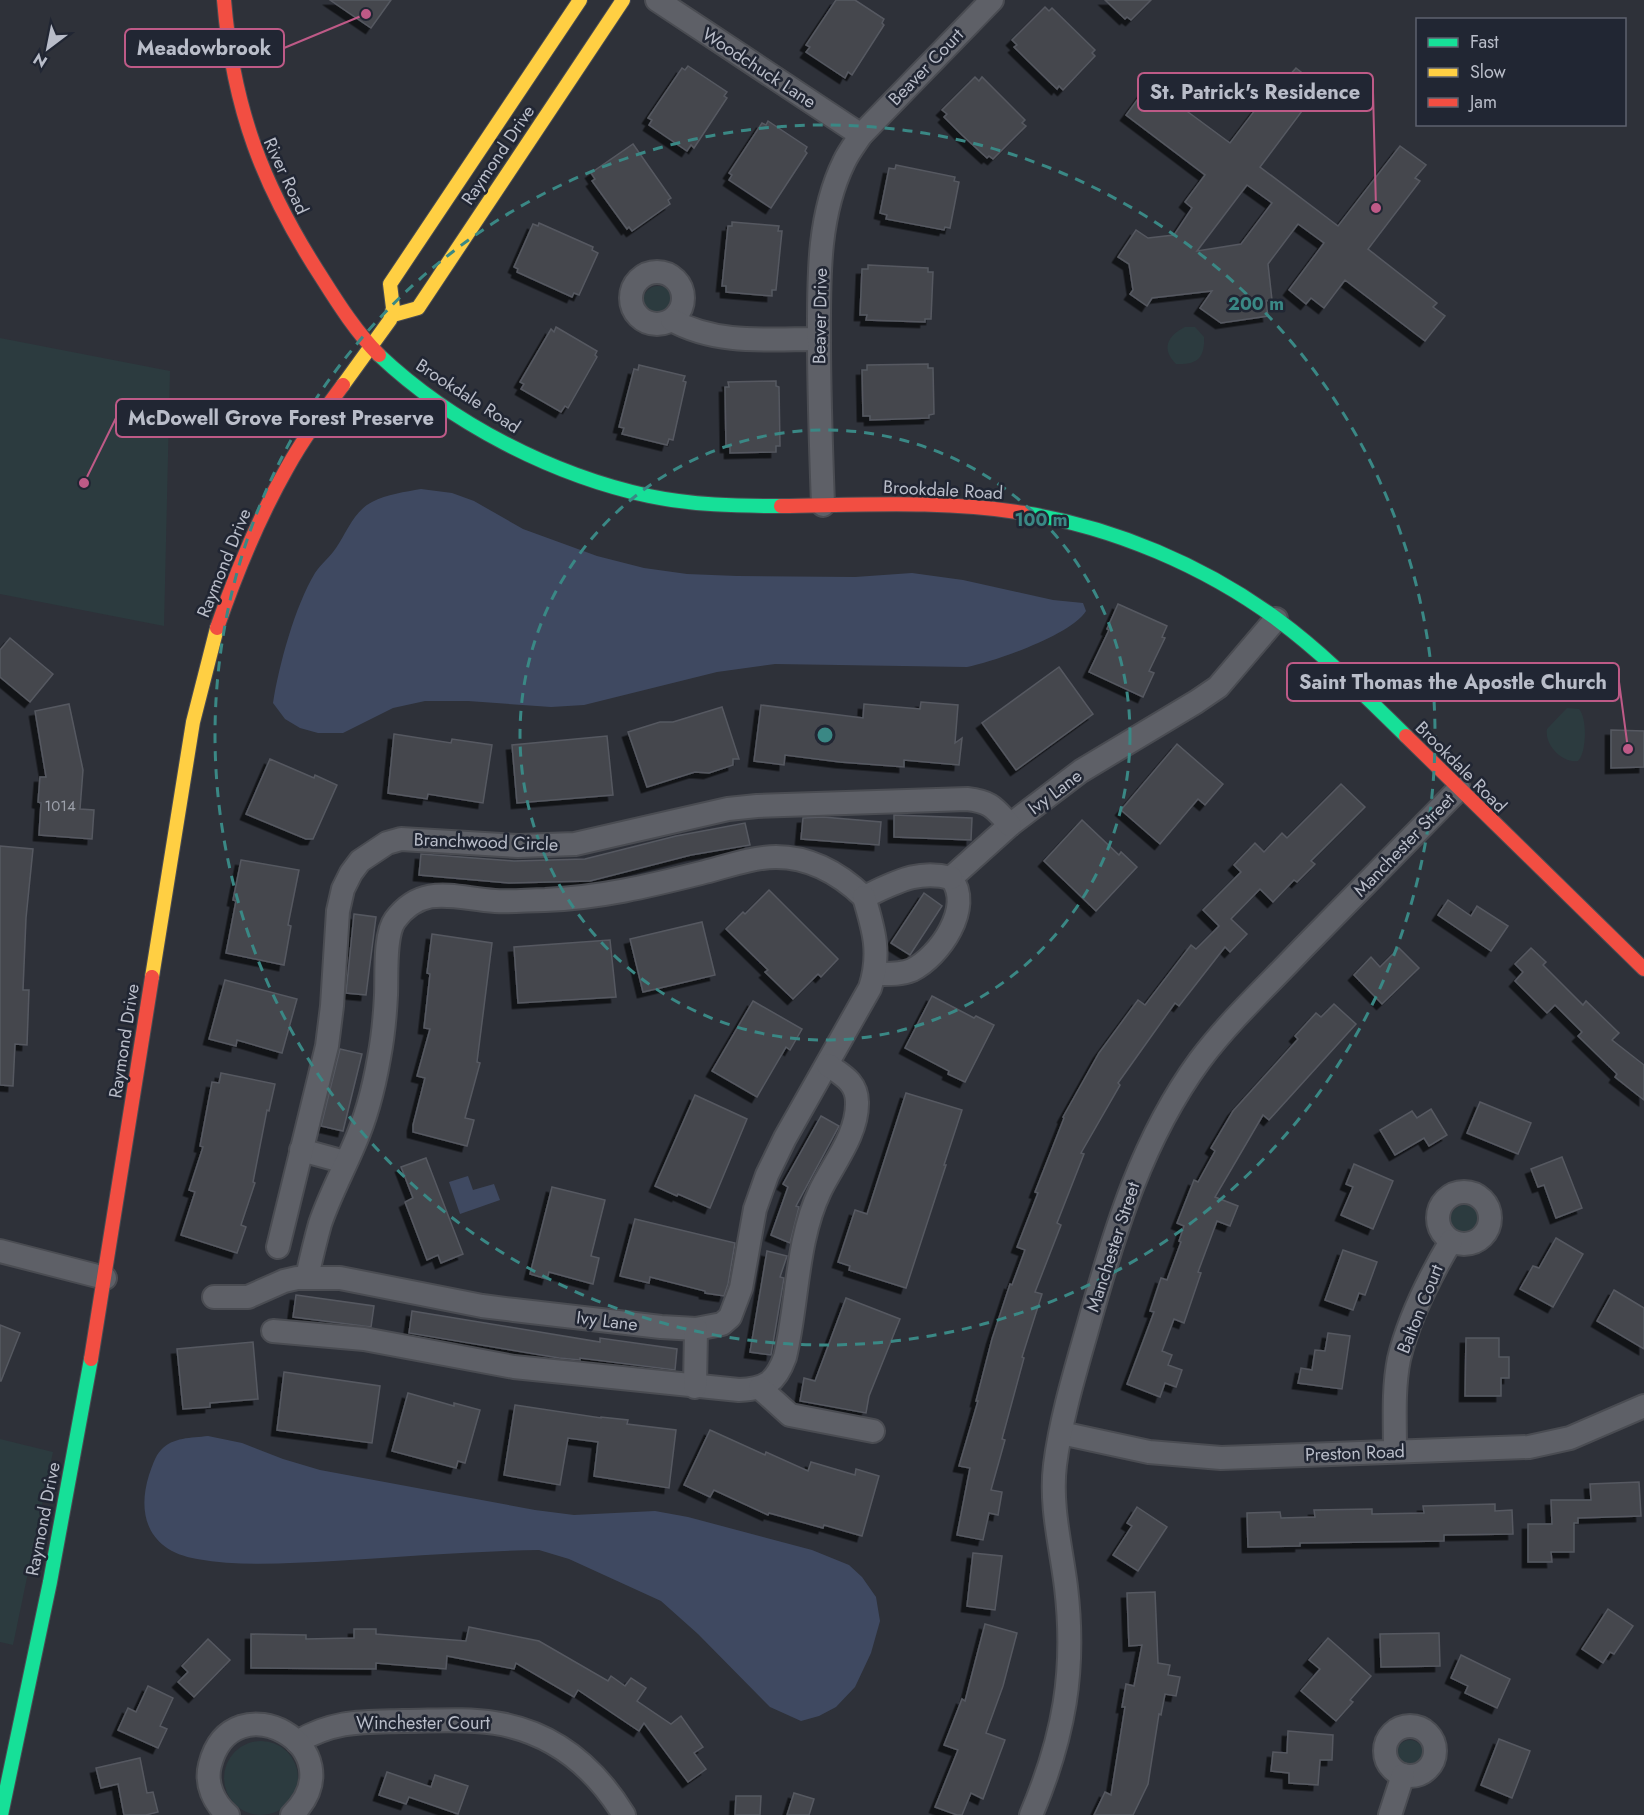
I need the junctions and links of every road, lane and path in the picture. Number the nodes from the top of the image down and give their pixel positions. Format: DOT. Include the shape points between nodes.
graph roads {
  1 [pos="224,0"];
  2 [pos="580,0"];
  3 [pos="623,0"];
  4 [pos="657,0"];
  5 [pos="992,0"];
  6 [pos="861,135"];
  7 [pos="393,315"];
  8 [pos="672,320"];
  9 [pos="819,339"];
  10 [pos="370,346"];
  11 [pos="823,505"];
  12 [pos="1276,619"];
  13 [pos="1459,789"];
  14 [pos="1010,825"];
  15 [pos="951,878"];
  16 [pos="864,897"];
  17 [pos="1644,969"];
  18 [pos="875,974"];
  19 [pos="828,1065"];
  20 [pos="301,1150"];
  21 [pos="345,1162"];
  22 [pos="1451,1241"];
  23 [pos="278,1247"];
  24 [pos="0,1251"];
  25 [pos="308,1277"];
  26 [pos="105,1278"];
  27 [pos="214,1297"];
  28 [pos="696,1329"];
  29 [pos="273,1331"];
  30 [pos="696,1386"];
  31 [pos="760,1388"];
  32 [pos="1644,1406"];
  33 [pos="873,1431"];
  34 [pos="1061,1433"];
  35 [pos="1395,1451"];
  36 [pos="297,1742"];
  37 [pos="1403,1775"];
  38 [pos="1,1815"];
  39 [pos="228,1815"];
  40 [pos="292,1815"];
  41 [pos="624,1815"];
  42 [pos="1031,1815"];
  43 [pos="1390,1815"];
  1 -- 10 [label="street, River Road" via="238,96 260,166 307,257"];
  2 -- 7 [label="street, Raymond Drive" via="390,284"];
  3 -- 7 [label="street, Raymond Drive" via="418,308"];
  4 -- 6 [label="street, Woodchuck Lane"];
  5 -- 6 [label="street, Beaver Court"];
  6 -- 9 [label="street, Beaver Drive" via="838,176 825,225"];
  7 -- 10 [label="street, Raymond Drive"];
  8 -- 9 [label="street" via="714,336"];
  9 -- 11 [label="street, Beaver Drive"];
  10 -- 11 [label="street, Brookdale Road" via="414,385 485,432 573,473 636,493 685,502"];
  10 -- 26 [label="street, Raymond Drive" via="278,484 230,591 200,685"];
  11 -- 12 [label="street, Brookdale Road" via="939,504 993,508 1060,521 1171,559"];
  12 -- 13 [label="street, Brookdale Road" via="1306,642"];
  12 -- 14 [label="street, Ivy Lane" via="1218,687 1082,771"];
  13 -- 17 [label="street, Brookdale Road"];
  13 -- 34 [label="street, Manchester Street" via="1232,1021 1179,1092 1154,1135 1126,1200"];
  14 -- 15 [label="street, Ivy Lane"];
  14 -- 20 [label="street, Branchwood Circle" via="993,806 967,799 742,807 592,841 549,846 413,839 387,843 360,861 344,889 336,930 328,1035"];
  15 -- 16 [label="street" via="937,874 910,877"];
  15 -- 18 [label="street" via="957,885 958,903 949,934 934,955 909,971"];
  16 -- 18 [label="street, Ivy Lane" via="876,949"];
  16 -- 21 [label="street" via="833,871 794,858 775,857 585,898 497,902 442,894 414,902 393,922 379,1060 369,1100"];
  18 -- 19 [label="street, Ivy Lane" via="862,1006"];
  19 -- 28 [label="street, Ivy Lane" via="767,1175 755,1209 741,1288 730,1317 722,1324"];
  19 -- 31 [label="street" via="854,1087 855,1119 813,1211 782,1364 773,1380"];
  20 -- 21 [label="street"];
  20 -- 23 [label="street, Branchwood Circle"];
  21 -- 25 [label="street" via="321,1223"];
  22 -- 35 [label="street, Balton Court" via="1407,1330 1395,1394"];
  24 -- 26 [label="street"];
  25 -- 27 [label="street, Ivy Lane" via="284,1281 248,1297"];
  25 -- 28 [label="street, Ivy Lane" via="340,1278 482,1306"];
  26 -- 38 [label="street, Raymond Drive" via="70,1478"];
  28 -- 30 [label="street"];
  29 -- 30 [label="street" via="364,1339 514,1367"];
  30 -- 31 [label="street"];
  31 -- 33 [label="street" via="790,1415"];
  32 -- 35 [label="street, Preston Road" via="1552,1443"];
  34 -- 35 [label="street, Preston Road" via="1149,1452 1221,1458"];
  34 -- 42 [label="street, Manchester Street" via="1054,1481 1071,1639 1068,1686 1054,1757"];
  36 -- 39 [label="street" via="285,1731 257,1724 231,1733 220,1742 212,1757 208,1781 217,1803"];
  36 -- 40 [label="street" via="307,1755 310,1782 300,1807"];
  36 -- 41 [label="street, Winchester Court" via="316,1731 352,1722 496,1723 562,1746 581,1761"];
  37 -- 43 [label="street"];
}
